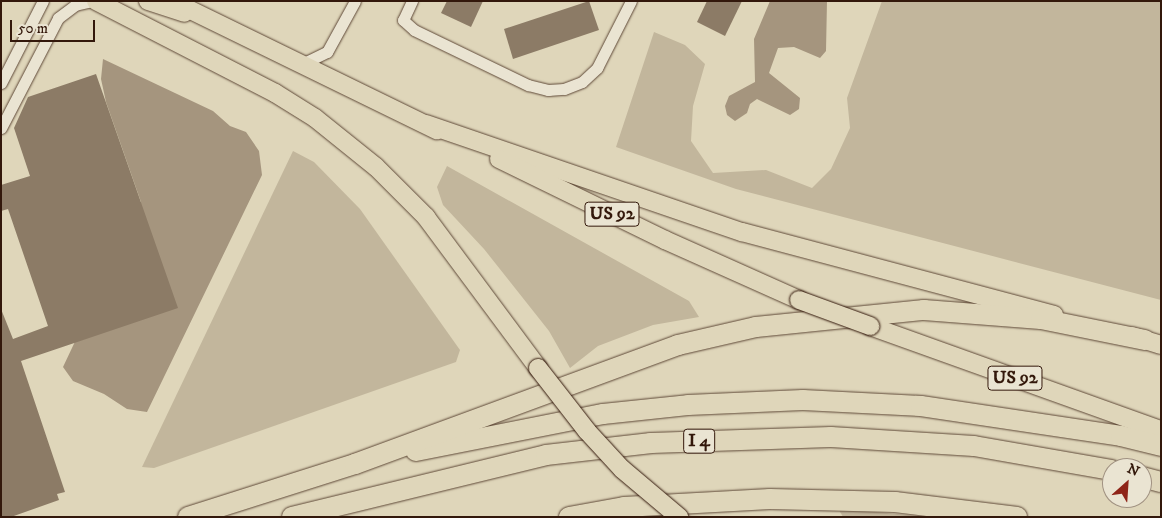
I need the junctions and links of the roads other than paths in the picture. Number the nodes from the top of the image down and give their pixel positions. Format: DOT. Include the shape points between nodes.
graph roads {
  1 [pos="43,1"];
  2 [pos="92,1"];
  3 [pos="96,1"];
  4 [pos="148,1"];
  5 [pos="172,1"];
  6 [pos="354,1"];
  7 [pos="412,1"];
  8 [pos="631,1"];
  9 [pos="199,14"];
  10 [pos="302,64"];
  11 [pos="1,83"];
  12 [pos="426,124"];
  13 [pos="1,128"];
  14 [pos="1153,342"];
  15 [pos="1161,430"];
  16 [pos="1161,446"];
  17 [pos="355,464"];
  18 [pos="1102,468"];
  19 [pos="188,517"];
  20 [pos="292,517"];
  21 [pos="569,517"];
  22 [pos="679,517"];
  23 [pos="1017,517"];
  1 -- 11 [label="street"];
  2 -- 13 [label="street" via="75,5 58,18"];
  3 -- 22 [label="main road, bridge" via="275,93 314,118 376,167 426,217 587,431 622,469"];
  4 -- 9 [label="main road" via="182,13"];
  5 -- 9 [label="main road, US 92"];
  6 -- 10 [label="street" via="323,56"];
  7 -- 8 [label="street" via="404,20 414,30 528,85 548,90 564,89 582,82 597,68"];
  9 -- 10 [label="main road, US 92"];
  10 -- 12 [label="main road, US 92"];
  12 -- 14 [label="main road" via="742,232"];
  12 -- 15 [label="main road, US 92, bridge" via="666,240 800,300"];
  14 -- 17 [label="highway" via="1040,319 924,310 756,327 678,345"];
  16 -- 17 [label="highway" via="1120,436 921,406 803,400 602,414"];
  17 -- 19 [label="highway"];
  18 -- 20 [label="highway, I 4" via="974,446 831,437 651,442 546,455"];
  21 -- 23 [label="highway" via="624,507 770,499 895,502"];
}
